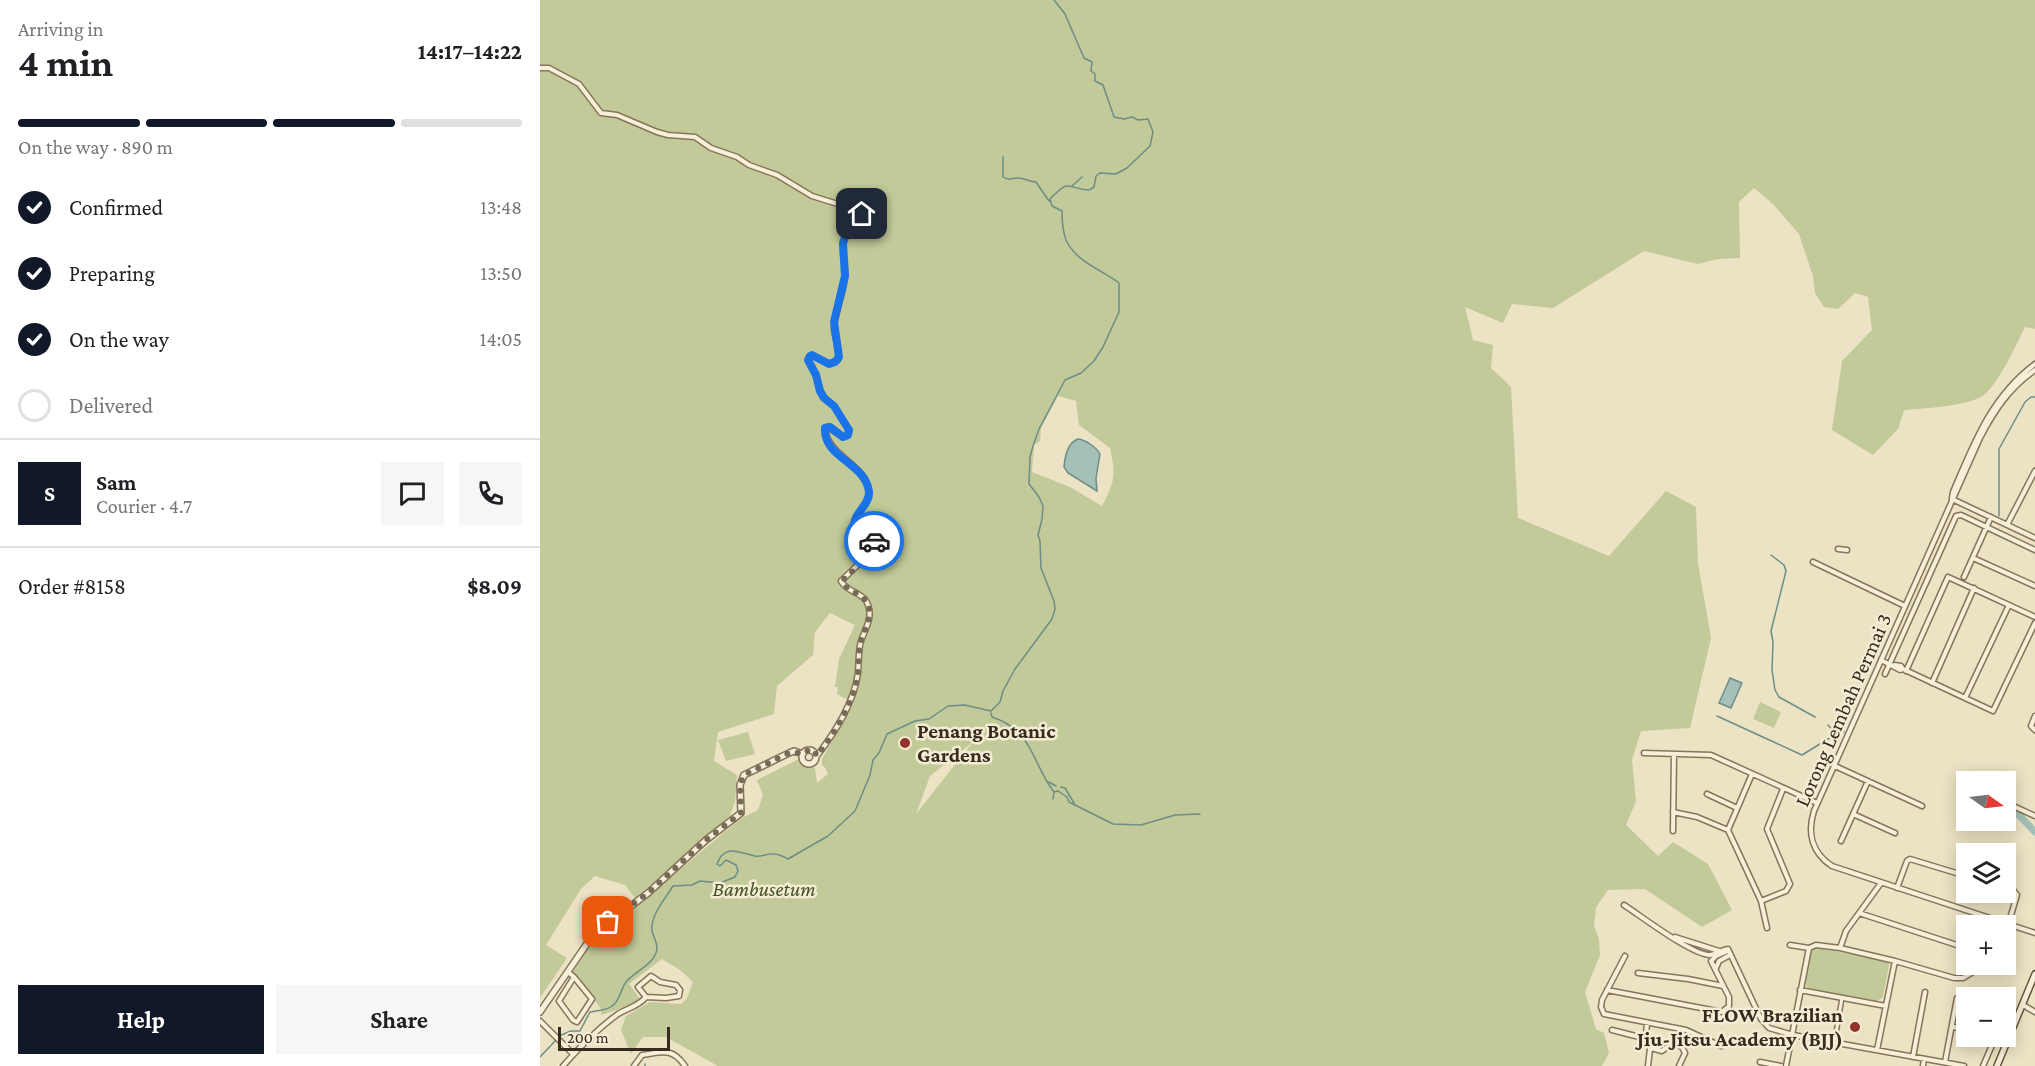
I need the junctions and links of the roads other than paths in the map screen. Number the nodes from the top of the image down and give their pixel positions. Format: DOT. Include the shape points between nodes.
graph roads {
  1 [pos="540,68"];
  2 [pos="2035,364"];
  3 [pos="2035,370"];
  4 [pos="2035,471"];
  5 [pos="1952,499"];
  6 [pos="1991,518"];
  7 [pos="2007,525"];
  8 [pos="1987,528"];
  9 [pos="2035,538"];
  10 [pos="1838,549"];
  11 [pos="1847,550"];
  12 [pos="2035,550"];
  13 [pos="1973,558"];
  14 [pos="1813,562"];
  15 [pos="1964,577"];
  16 [pos="2035,586"];
  17 [pos="1974,588"];
  18 [pos="2009,605"];
  19 [pos="1905,606"];
  20 [pos="2035,617"];
  21 [pos="2035,623"];
  22 [pos="1881,660"];
  23 [pos="1892,664"];
  24 [pos="1905,670"];
  25 [pos="1884,674"];
  26 [pos="1932,683"];
  27 [pos="1965,698"];
  28 [pos="2035,716"];
  29 [pos="2033,728"];
  30 [pos="1644,753"];
  31 [pos="803,754"];
  32 [pos="1674,754"];
  33 [pos="817,756"];
  34 [pos="1835,765"];
  35 [pos="1752,774"];
  36 [pos="1869,781"];
  37 [pos="1783,789"];
  38 [pos="1707,794"];
  39 [pos="1817,803"];
  40 [pos="1922,806"];
  41 [pos="2016,807"];
  42 [pos="1737,808"];
  43 [pos="1673,812"];
  44 [pos="1853,814"];
  45 [pos="2035,816"];
  46 [pos="1728,830"];
  47 [pos="1673,831"];
  48 [pos="1894,833"];
  49 [pos="1841,841"];
  50 [pos="1956,873"];
  51 [pos="1881,883"];
  52 [pos="1897,888"];
  53 [pos="1761,901"];
  54 [pos="1624,905"];
  55 [pos="1859,913"];
  56 [pos="1980,915"];
  57 [pos="2016,927"];
  58 [pos="1767,928"];
  59 [pos="2035,933"];
  60 [pos="1790,945"];
  61 [pos="1956,945"];
  62 [pos="1809,948"];
  63 [pos="1840,948"];
  64 [pos="1729,953"];
  65 [pos="1625,956"];
  66 [pos="1895,961"];
  67 [pos="568,972"];
  68 [pos="1638,973"];
  69 [pos="2035,974"];
  70 [pos="1965,975"];
  71 [pos="574,976"];
  72 [pos="1724,986"];
  73 [pos="1606,990"];
  74 [pos="1800,990"];
  75 [pos="1925,992"];
  76 [pos="646,997"];
  77 [pos="1842,998"];
  78 [pos="1956,1004"];
  79 [pos="2023,1005"];
  80 [pos="1886,1006"];
  81 [pos="540,1012"];
  82 [pos="2035,1012"];
  83 [pos="540,1021"];
  84 [pos="1647,1023"];
  85 [pos="1952,1027"];
  86 [pos="1956,1028"];
  87 [pos="1612,1030"];
  88 [pos="1836,1033"];
  89 [pos="1646,1034"];
  90 [pos="1793,1035"];
  91 [pos="1834,1042"];
  92 [pos="1721,1046"];
  93 [pos="1991,1047"];
  94 [pos="1651,1048"];
  95 [pos="1877,1050"];
  96 [pos="573,1054"];
  97 [pos="1913,1057"];
  98 [pos="1924,1059"];
  99 [pos="1760,1062"];
  100 [pos="1944,1062"];
  101 [pos="563,1066"];
  102 [pos="634,1066"];
  103 [pos="685,1066"];
  104 [pos="1648,1066"];
  105 [pos="1679,1066"];
  106 [pos="1781,1066"];
  107 [pos="1786,1066"];
  108 [pos="1923,1066"];
  109 [pos="1964,1066"];
  110 [pos="1983,1066"];
  111 [pos="1997,1066"];
  1 -- 33 [label="street" via="555,70 579,84 601,113 617,115 668,135 695,137 812,196 872,219 848,233 843,243 845,276 834,322 839,357 829,364 812,355 808,360 824,398 849,430 843,437 827,427 827,439 840,456 858,469 869,491 854,526 861,530 876,518 881,521 866,558 842,581 866,599 869,619 861,640 853,697"];
  2 -- 5 [label="street" via="2010,384 1993,408"];
  3 -- 5 [label="street" via="2014,387 1993,414"];
  4 -- 7 [label="street"];
  5 -- 6 [label="street"];
  5 -- 19 [label="street, Lorong Lembah Permai 3"];
  6 -- 7 [label="street"];
  6 -- 8 [label="street"];
  7 -- 9 [label="street"];
  8 -- 12 [label="street"];
  8 -- 13 [label="street"];
  8 -- 23 [label="street" via="1957,515"];
  10 -- 11 [label="street"];
  13 -- 15 [label="street"];
  13 -- 16 [label="street"];
  14 -- 19 [label="street"];
  17 -- 18 [label="street"];
  17 -- 24 [label="street" via="1948,577"];
  17 -- 26 [label="street"];
  18 -- 20 [label="street"];
  18 -- 27 [label="street"];
  19 -- 22 [label="street, Lorong Lembah Permai 3"];
  21 -- 27 [label="street" via="1993,711"];
  22 -- 23 [label="street"];
  22 -- 34 [label="street, Lorong Lembah Permai 3"];
  23 -- 24 [label="street"];
  23 -- 25 [label="street"];
  24 -- 26 [label="street"];
  26 -- 27 [label="street"];
  28 -- 29 [label="street"];
  30 -- 32 [label="street"];
  31 -- 33 [label="street" via="810,749"];
  31 -- 33 [label="street" via="807,764 814,763"];
  31 -- 67 [label="street" via="789,753 741,779 741,813 601,928"];
  32 -- 35 [label="street" via="1711,755"];
  32 -- 43 [label="street"];
  34 -- 36 [label="street"];
  34 -- 39 [label="street, Lorong Lembah Permai 3"];
  35 -- 37 [label="street"];
  35 -- 42 [label="street"];
  36 -- 40 [label="street"];
  36 -- 44 [label="street"];
  37 -- 39 [label="street"];
  37 -- 53 [label="street" via="1767,829 1790,881 1789,888"];
  38 -- 42 [label="street"];
  39 -- 51 [label="street, Lorong Lembah Permai 3" via="1810,835 1820,857 1832,866"];
  41 -- 45 [label="street"];
  42 -- 46 [label="street"];
  43 -- 46 [label="street"];
  43 -- 47 [label="street"];
  44 -- 48 [label="street"];
  44 -- 49 [label="street"];
  46 -- 53 [label="street"];
  50 -- 52 [label="street" via="1910,859"];
  51 -- 52 [label="street, Lorong Lembah Permai 3"];
  51 -- 55 [label="street"];
  52 -- 56 [label="street, Lorong Lembah Permai 3"];
  53 -- 58 [label="street"];
  54 -- 64 [label="street" via="1671,936"];
  55 -- 61 [label="street"];
  55 -- 63 [label="street"];
  57 -- 59 [label="street, Lorong Lembah Permai 3"];
  60 -- 62 [label="street"];
  62 -- 63 [label="street"];
  62 -- 74 [label="street"];
  63 -- 66 [label="street"];
  64 -- 72 [label="street" via="1716,968"];
  64 -- 90 [label="street" via="1764,1025"];
  65 -- 73 [label="street"];
  66 -- 70 [label="street" via="1958,979"];
  66 -- 80 [label="street"];
  67 -- 71 [label="street"];
  67 -- 81 [label="street"];
  68 -- 72 [label="street"];
  69 -- 79 [label="street"];
  71 -- 71 [label="street" via="592,998 575,1022 559,1000"];
  72 -- 73 [label="street" via="1729,1006 1718,1012"];
  73 -- 84 [label="street" via="1601,1007 1604,1014"];
  74 -- 77 [label="street"];
  74 -- 90 [label="street"];
  75 -- 97 [label="street"];
  76 -- 76 [label="street" via="676,997 680,990 651,976 639,985"];
  76 -- 96 [label="street" via="619,1014"];
  77 -- 80 [label="street"];
  77 -- 88 [label="street"];
  78 -- 85 [label="street"];
  79 -- 82 [label="street"];
  79 -- 111 [label="street"];
  80 -- 95 [label="street"];
  83 -- 96 [label="street"];
  84 -- 89 [label="street"];
  84 -- 92 [label="street" via="1686,1030"];
  85 -- 86 [label="street"];
  85 -- 100 [label="street"];
  87 -- 94 [label="street" via="1650,1038"];
  88 -- 91 [label="street"];
  90 -- 91 [label="street"];
  90 -- 107 [label="street"];
  91 -- 95 [label="street"];
  93 -- 110 [label="street"];
  94 -- 104 [label="street"];
  94 -- 105 [label="street" via="1662,1051 1672,1043 1682,1047 1685,1053"];
  95 -- 97 [label="street"];
  96 -- 101 [label="street"];
  97 -- 98 [label="street"];
  98 -- 100 [label="street"];
  98 -- 108 [label="street"];
  99 -- 106 [label="street"];
  100 -- 109 [label="street"];
  102 -- 103 [label="street" via="642,1055 669,1052"];
}
